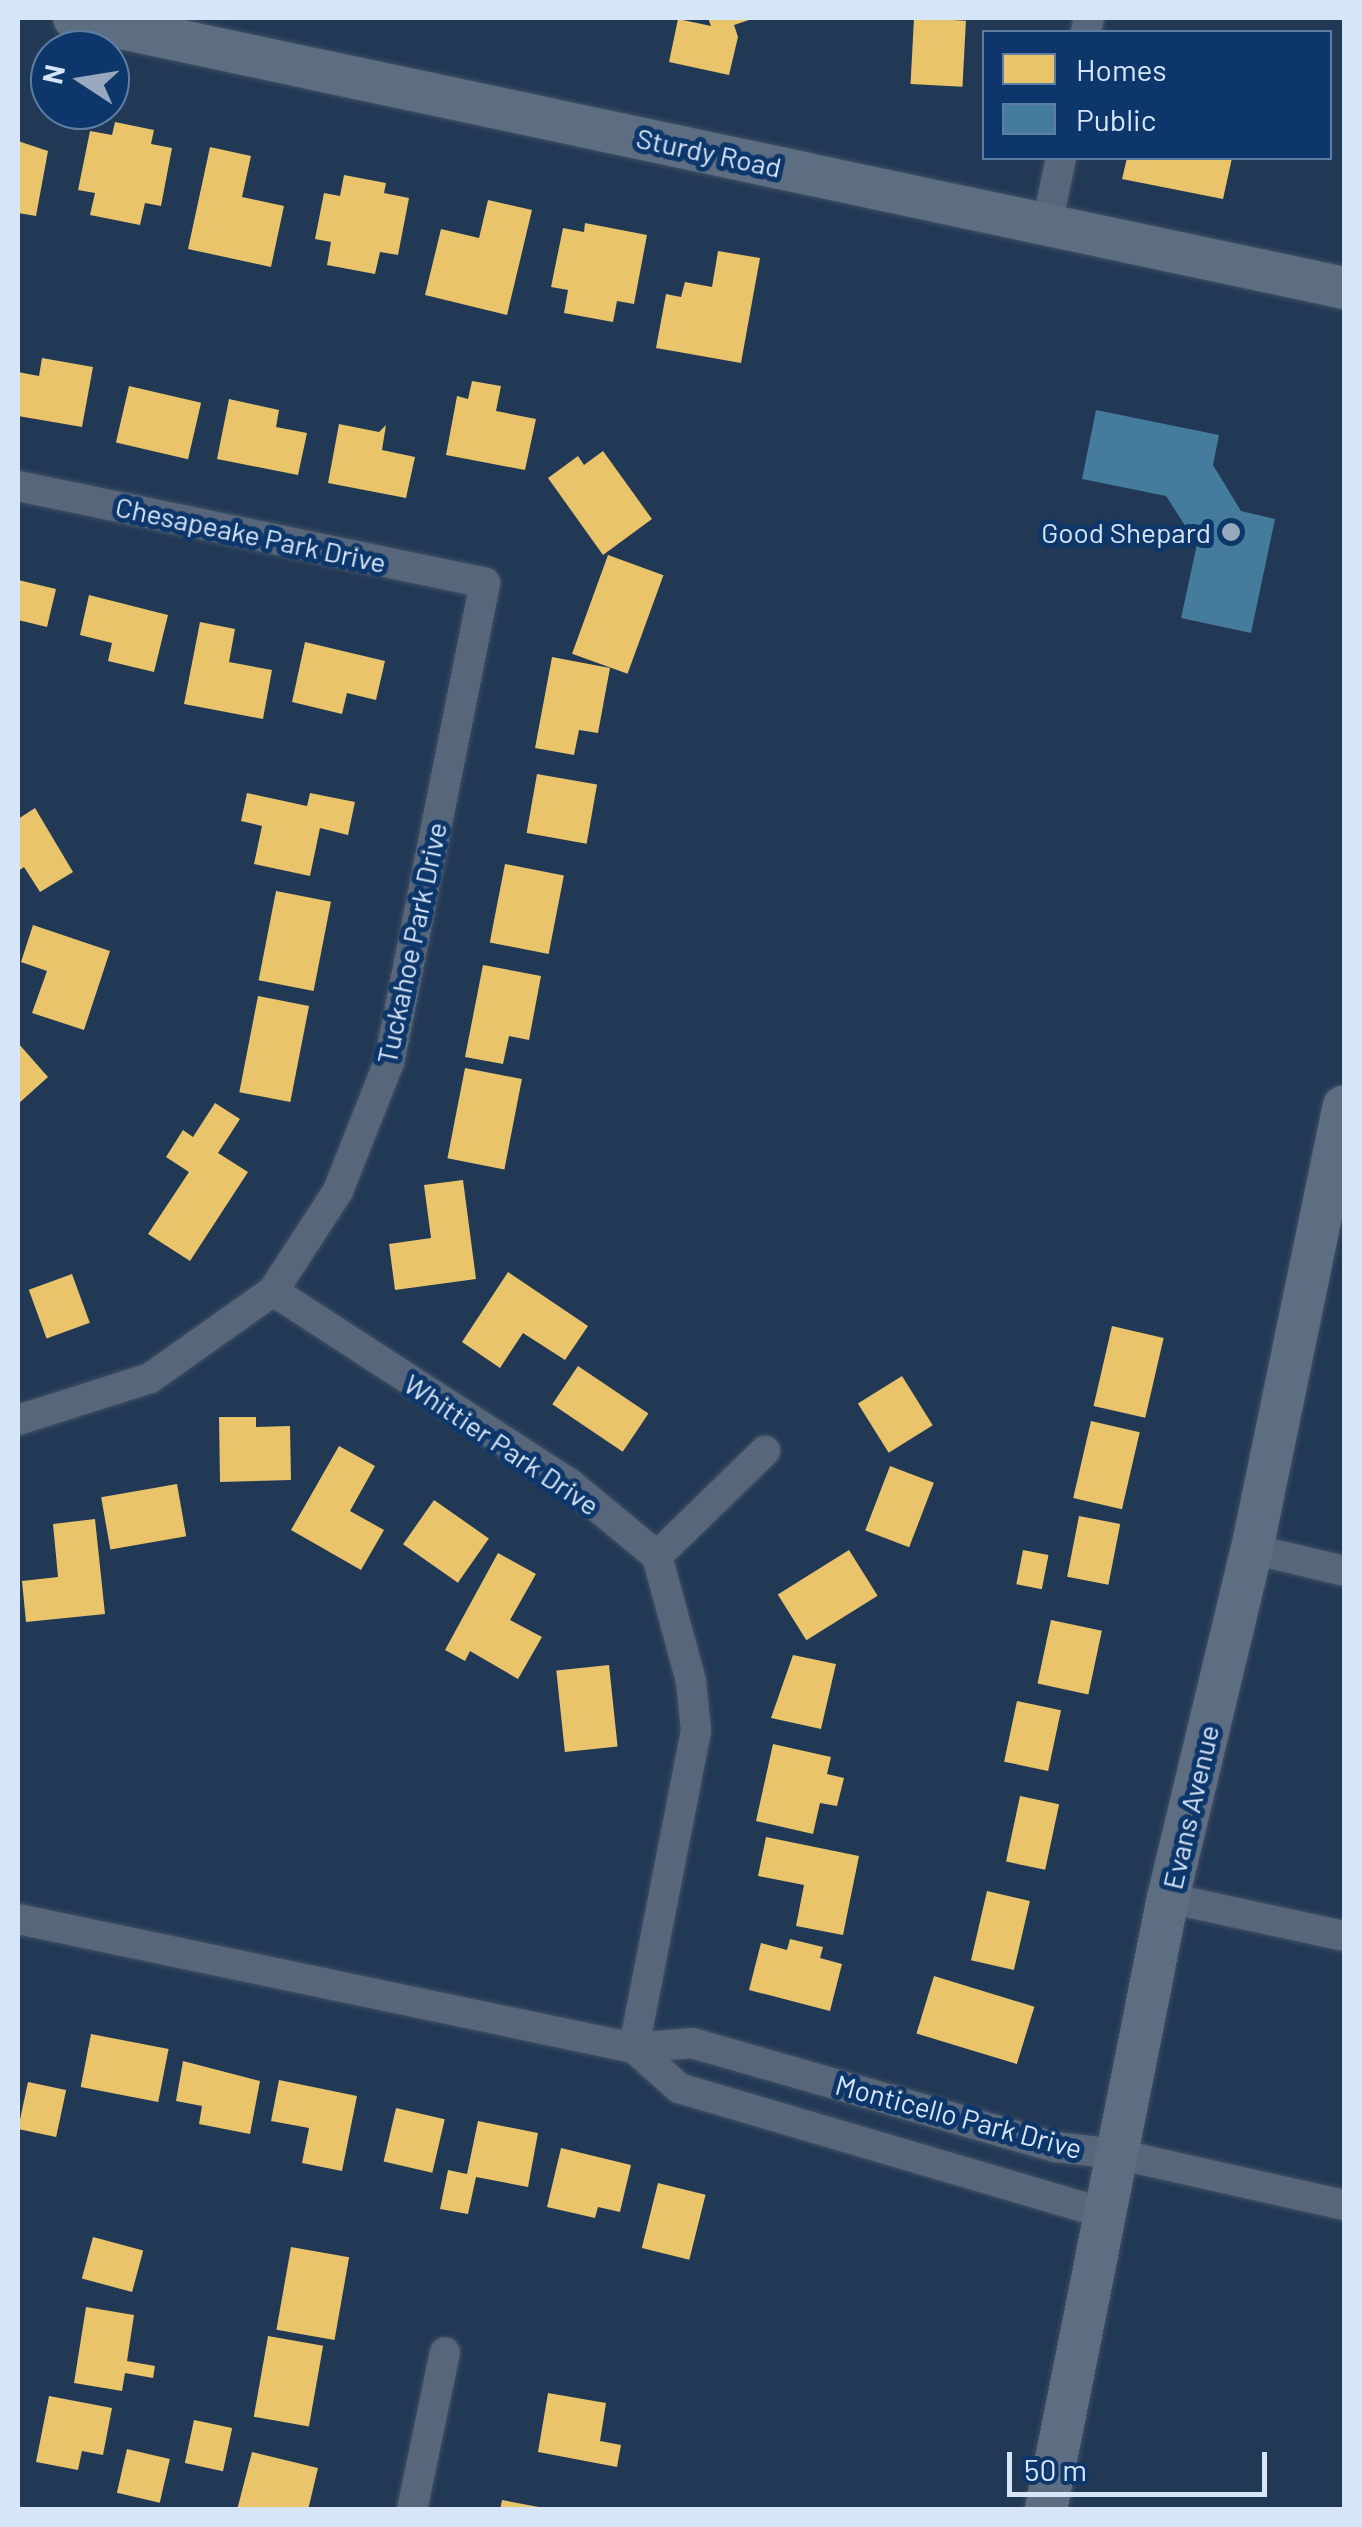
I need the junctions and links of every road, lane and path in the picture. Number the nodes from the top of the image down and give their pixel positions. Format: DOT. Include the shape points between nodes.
graph roads {
  1 [pos="74,18"];
  2 [pos="1061,160"];
  3 [pos="1047,224"];
  4 [pos="1344,288"];
  5 [pos="18,486"];
  6 [pos="485,583"];
  7 [pos="1344,1106"];
  8 [pos="273,1291"];
  9 [pos="18,1420"];
  10 [pos="764,1451"];
  11 [pos="1252,1549"];
  12 [pos="657,1556"];
  13 [pos="1344,1571"];
  14 [pos="1168,1898"];
  15 [pos="18,1919"];
  16 [pos="1344,1936"];
  17 [pos="634,2048"];
  18 [pos="1116,2154"];
  19 [pos="1344,2205"];
  20 [pos="1105,2213"];
  21 [pos="446,2352"];
  22 [pos="412,2510"];
  23 [pos="1046,2510"];
  1 -- 3 [label="street, Sturdy Road"];
  2 -- 3 [label="street"];
  3 -- 4 [label="street, Sturdy Road"];
  5 -- 6 [label="street, Chesapeake Park Drive"];
  6 -- 8 [label="street, Tuckahoe Park Drive" via="389,1062 338,1191"];
  7 -- 11 [label="street, Evans Avenue"];
  8 -- 9 [label="street, Tuckahoe Park Drive" via="150,1378"];
  8 -- 12 [label="street, Whittier Park Drive" via="569,1483"];
  10 -- 12 [label="street"];
  11 -- 13 [label="street"];
  11 -- 14 [label="street, Evans Avenue"];
  12 -- 17 [label="street" via="691,1681 696,1730"];
  14 -- 16 [label="street"];
  14 -- 18 [label="street, Evans Avenue"];
  15 -- 17 [label="street, Monticello Park Drive"];
  17 -- 18 [label="street, Monticello Park Drive" via="692,2044 1054,2147"];
  17 -- 20 [label="street, Monticello Park Drive" via="679,2088"];
  18 -- 19 [label="street, Monticello Park Drive"];
  18 -- 20 [label="street, Evans Avenue"];
  20 -- 23 [label="street, Evans Avenue"];
  21 -- 22 [label="street"];
}
